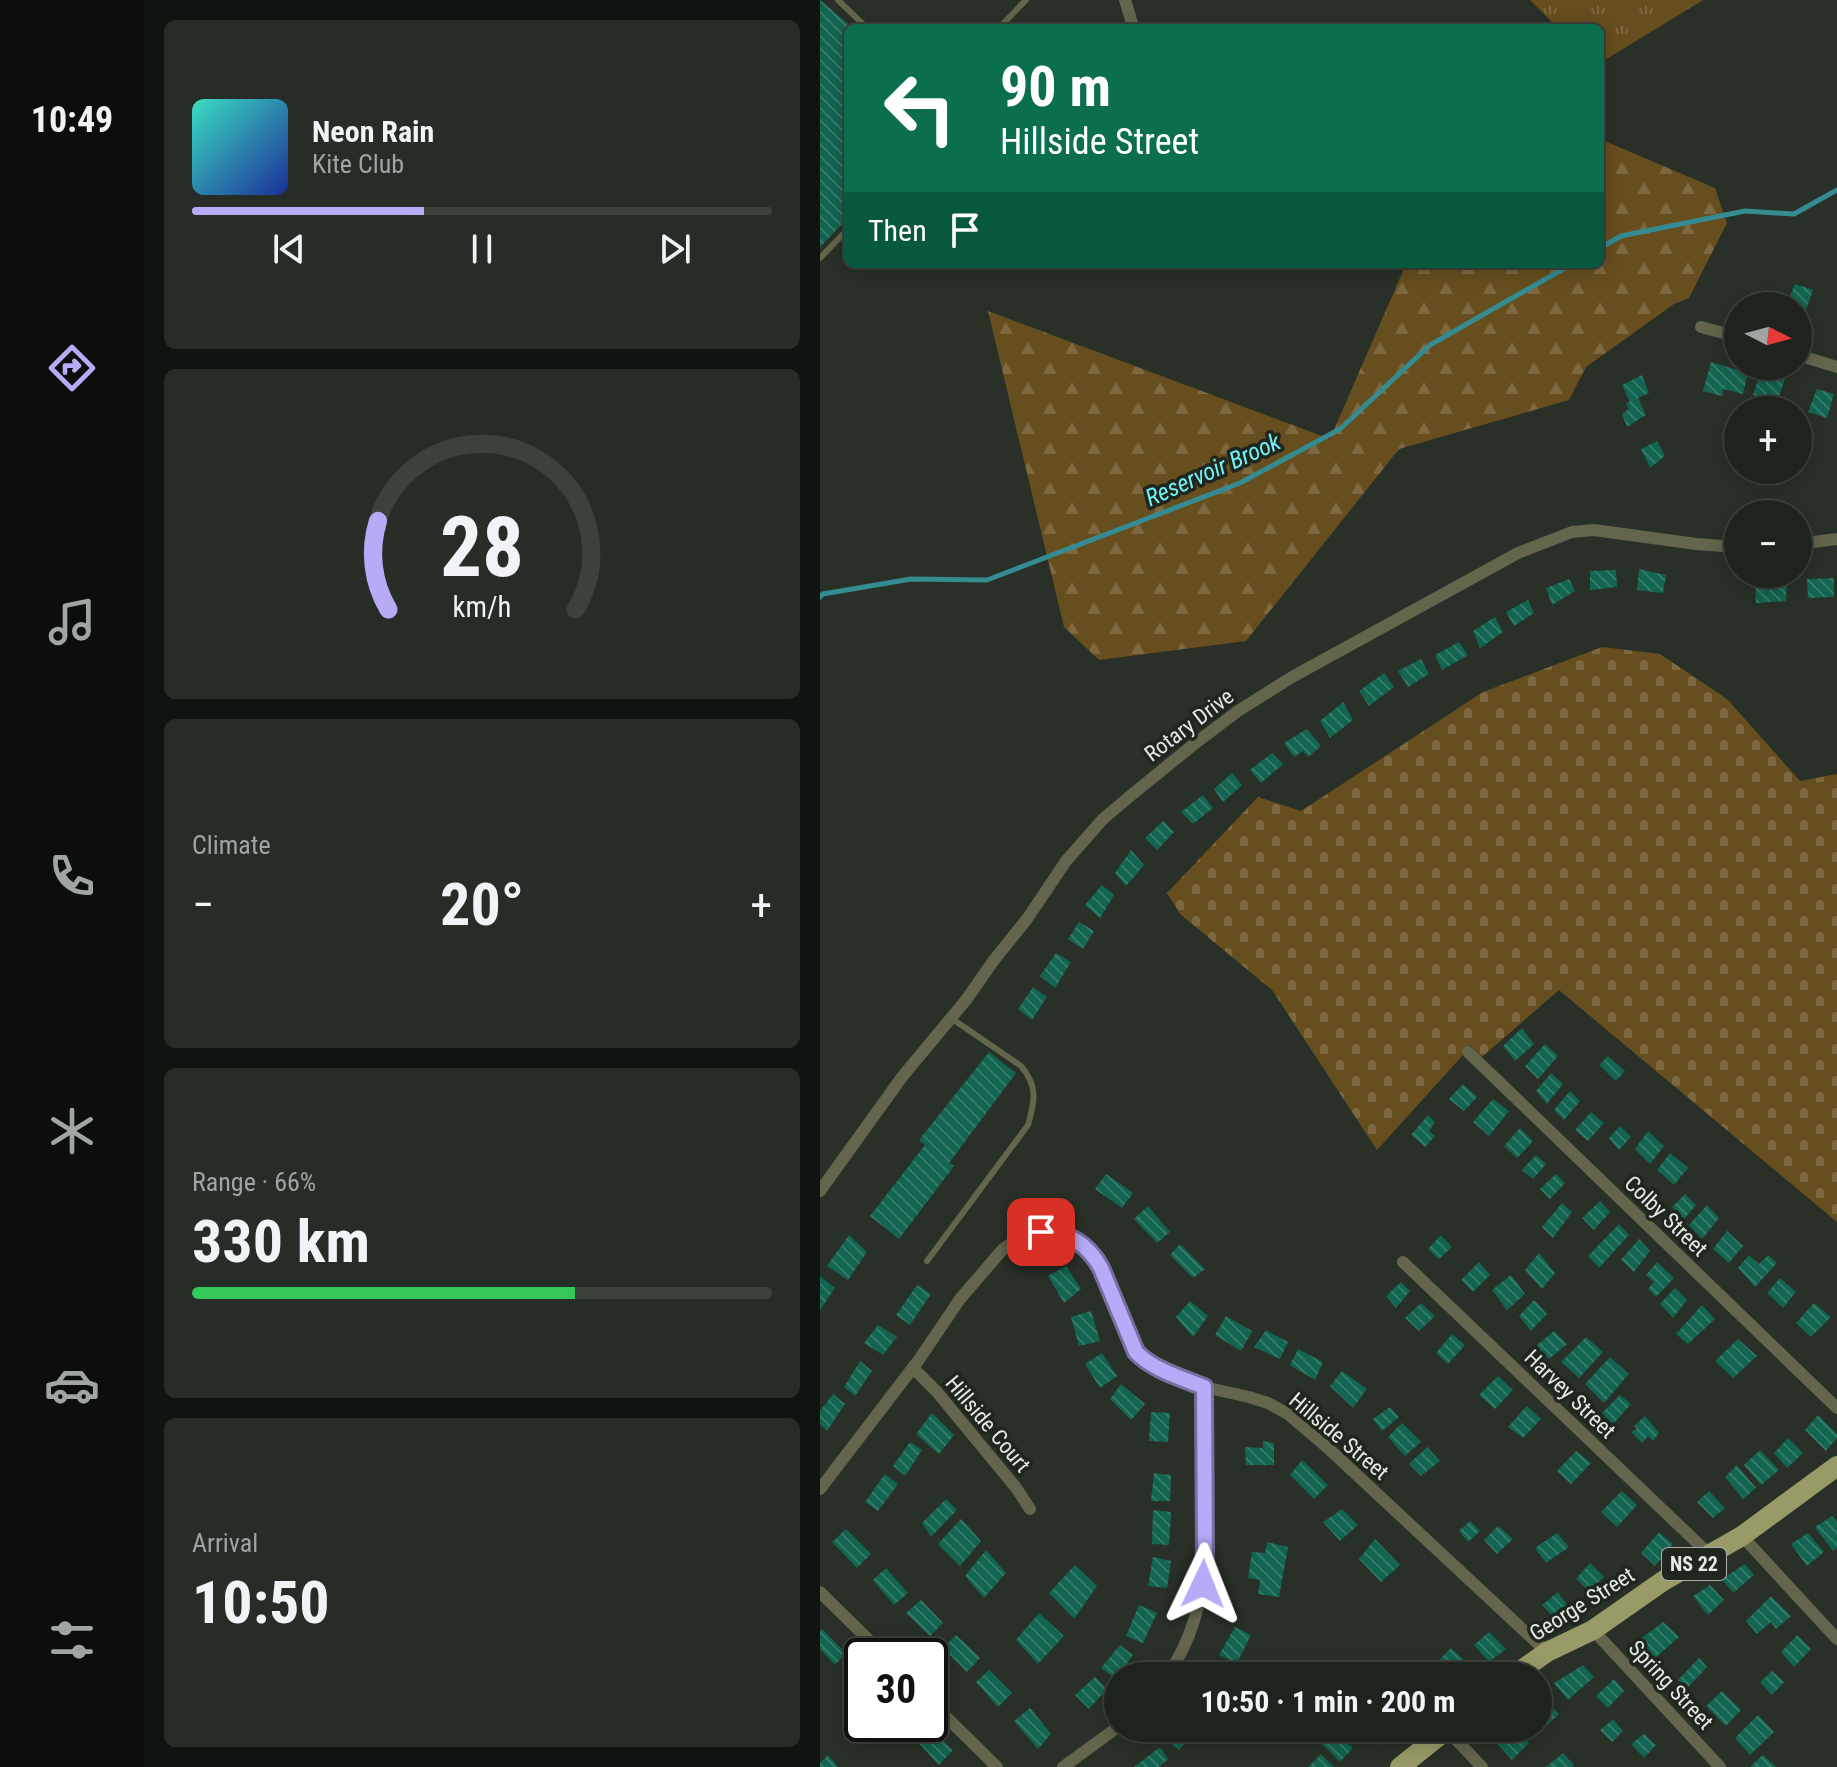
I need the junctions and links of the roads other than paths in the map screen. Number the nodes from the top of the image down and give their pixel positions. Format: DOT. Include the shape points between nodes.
graph roads {
  1 [pos="838,0"];
  2 [pos="1026,0"];
  3 [pos="1125,0"];
  4 [pos="1132,23"];
  5 [pos="863,24"];
  6 [pos="1003,24"];
  7 [pos="844,233"];
  8 [pos="820,258"];
  9 [pos="1701,327"];
  10 [pos="1724,333"];
  11 [pos="1812,359"];
  12 [pos="1837,367"];
  13 [pos="1837,539"];
  14 [pos="1812,542"];
  15 [pos="1724,546"];
  16 [pos="951,1018"];
  17 [pos="1468,1052"];
  18 [pos="820,1191"];
  19 [pos="927,1261"];
  20 [pos="1403,1262"];
  21 [pos="913,1368"];
  22 [pos="1204,1387"];
  23 [pos="1837,1408"];
  24 [pos="1837,1466"];
  25 [pos="821,1485"];
  26 [pos="1030,1509"];
  27 [pos="1742,1536"];
  28 [pos="1710,1555"];
  29 [pos="820,1592"];
  30 [pos="1593,1630"];
  31 [pos="867,1638"];
  32 [pos="1837,1639"];
  33 [pos="1547,1652"];
  34 [pos="1175,1662"];
  35 [pos="1533,1662"];
  36 [pos="948,1719"];
  37 [pos="1104,1737"];
  38 [pos="1432,1742"];
  39 [pos="1460,1742"];
  40 [pos="997,1767"];
  41 [pos="1063,1767"];
  42 [pos="1400,1767"];
  43 [pos="1482,1767"];
  44 [pos="1720,1767"];
  1 -- 5 [label="lane"];
  2 -- 6 [label="lane"];
  3 -- 4 [label="street"];
  7 -- 8 [label="lane"];
  9 -- 10 [label="street"];
  11 -- 12 [label="street"];
  13 -- 14 [label="street"];
  15 -- 16 [label="street, Rotary Drive" via="1594,530 1572,532 1518,553 1292,677 1238,711 1103,819 1057,872"];
  16 -- 18 [label="street, Rotary Drive"];
  16 -- 19 [label="lane" via="1021,1066 1030,1076 1033,1106 1028,1125"];
  17 -- 23 [label="street, Colby Street"];
  20 -- 28 [label="street, Harvey Street"];
  21 -- 22 [label="street, Hillside Street" via="960,1299 1003,1249 1028,1235 1050,1232 1076,1240 1094,1256 1141,1358"];
  21 -- 25 [label="street, Hillside Street"];
  21 -- 26 [label="street, Hillside Court"];
  22 -- 33 [label="street, Hillside Street" via="1268,1403 1288,1414"];
  22 -- 34 [label="street" via="1202,1593 1194,1625"];
  24 -- 27 [label="main road, George Street / NS 22"];
  27 -- 28 [label="main road, George Street / NS 22"];
  27 -- 32 [label="street"];
  28 -- 30 [label="main road, George Street / NS 22"];
  29 -- 31 [label="street"];
  30 -- 33 [label="main road, George Street / NS 22"];
  30 -- 44 [label="street, Spring Street"];
  33 -- 35 [label="main road, George Street / NS 22"];
  36 -- 40 [label="street"];
  37 -- 41 [label="street"];
  38 -- 42 [label="main road"];
  39 -- 43 [label="street"];
}
